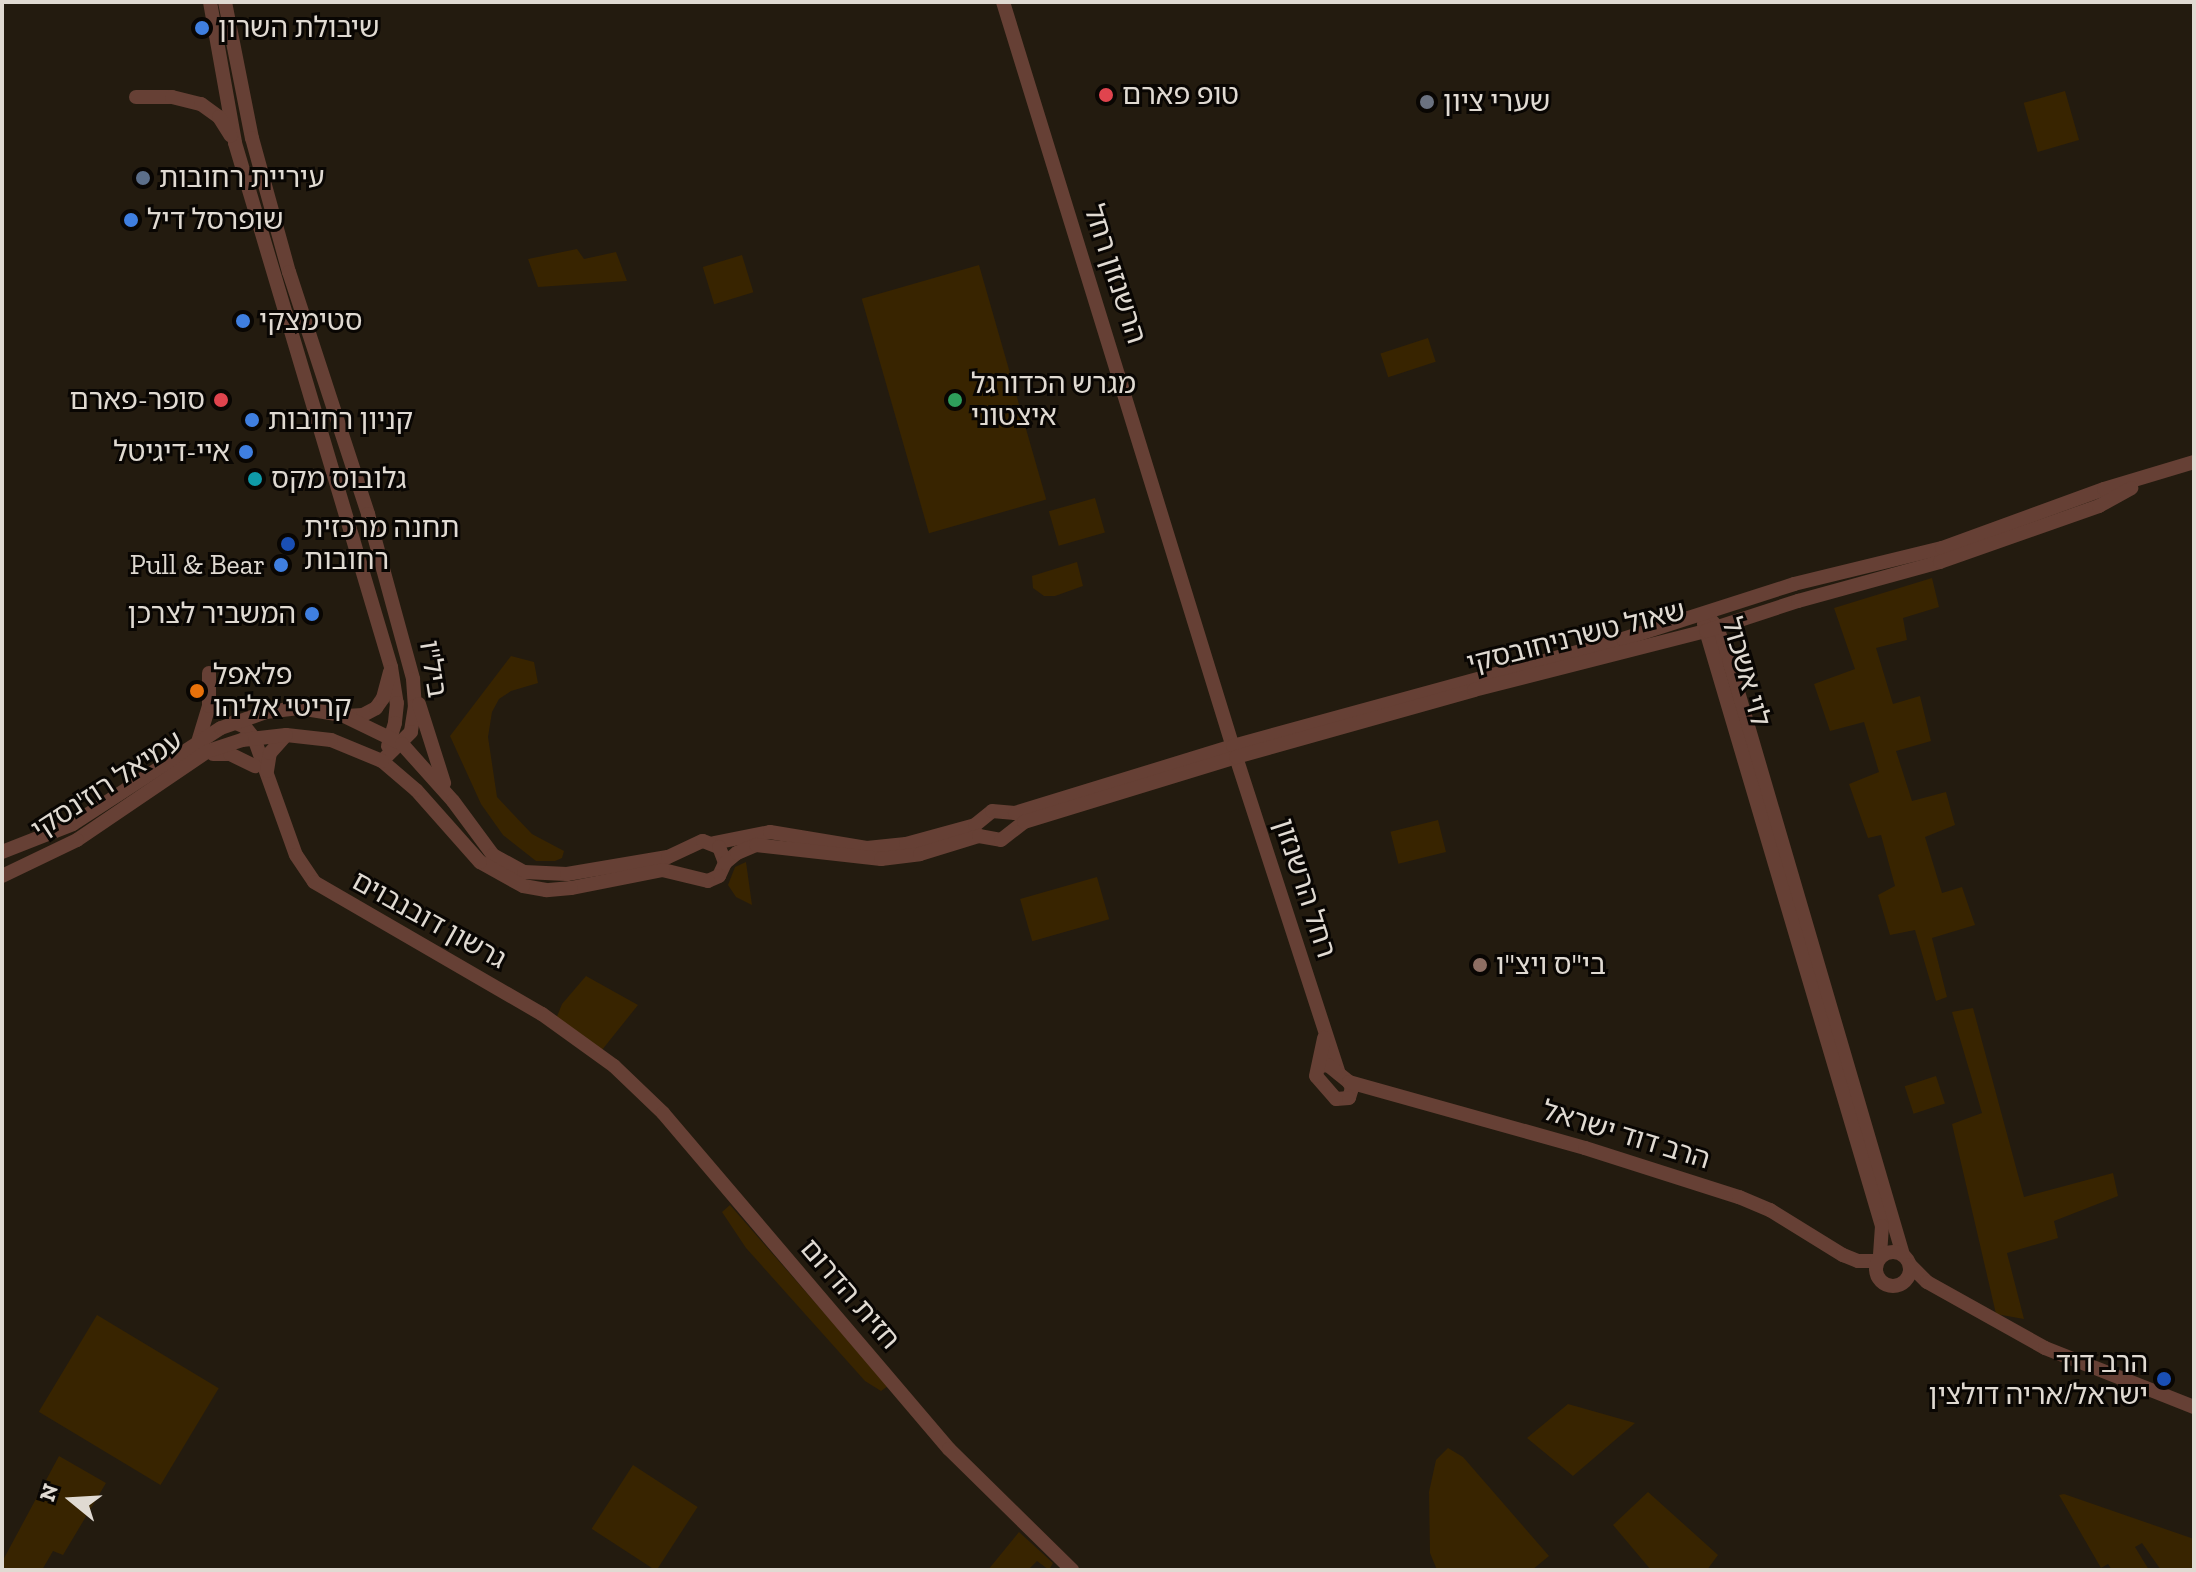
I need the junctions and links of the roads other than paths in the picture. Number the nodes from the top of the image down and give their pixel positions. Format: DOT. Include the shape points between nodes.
graph roads {
  1 [pos="210,2"];
  2 [pos="225,2"];
  3 [pos="1003,2"];
  4 [pos="136,97"];
  5 [pos="235,143"];
  6 [pos="2194,462"];
  7 [pos="2149,478"];
  8 [pos="1701,612"];
  9 [pos="1737,620"];
  10 [pos="1711,629"];
  11 [pos="1729,661"];
  12 [pos="391,667"];
  13 [pos="209,673"];
  14 [pos="414,684"];
  15 [pos="342,715"];
  16 [pos="234,722"];
  17 [pos="286,735"];
  18 [pos="248,739"];
  19 [pos="396,741"];
  20 [pos="198,742"];
  21 [pos="1235,752"];
  22 [pos="194,759"];
  23 [pos="382,761"];
  24 [pos="261,769"];
  25 [pos="453,801"];
  26 [pos="1006,813"];
  27 [pos="984,818"];
  28 [pos="1011,830"];
  29 [pos="987,836"];
  30 [pos="714,843"];
  31 [pos="689,849"];
  32 [pos="2,852"];
  33 [pos="725,863"];
  34 [pos="2,876"];
  35 [pos="691,876"];
  36 [pos="1324,1034"];
  37 [pos="593,1049"];
  38 [pos="1320,1066"];
  39 [pos="1344,1078"];
  40 [pos="1879,1259"];
  41 [pos="1906,1260"];
  42 [pos="1901,1285"];
  43 [pos="1941,1291"];
  44 [pos="2194,1407"];
  45 [pos="1072,1570"];
  1 -- 5 [label="street, ביל\"ו"];
  2 -- 14 [label="street, ביל\"ו" via="252,138 289,272 368,514"];
  3 -- 21 [label="street, הרשנזון רחל"];
  4 -- 5 [label="street" via="201,104 219,117"];
  5 -- 12 [label="street, ביל\"ו"];
  6 -- 7 [label="street, שאול טשרניחובסקי"];
  7 -- 8 [label="street, שאול טשרניחובסקי" via="1942,548"];
  7 -- 9 [label="street, שאול טשרניחובסקי" via="2099,506 2002,542"];
  8 -- 10 [label="street, לוי אשכול"];
  8 -- 21 [label="street, שאול טשרניחובסקי"];
  9 -- 10 [label="street, שאול טשרניחובסקי"];
  9 -- 11 [label="street"];
  10 -- 11 [label="street, לוי אשכול"];
  10 -- 21 [label="street, שאול טשרניחובסקי"];
  10 -- 40 [label="street, לוי אשכול" via="1882,1226"];
  11 -- 41 [label="street, לוי אשכול"];
  12 -- 15 [label="street" via="376,708 363,715"];
  12 -- 19 [label="street, ביל\"ו"];
  13 -- 20 [label="street" via="209,706"];
  14 -- 19 [label="street, ביל\"ו" via="413,726"];
  14 -- 25 [label="street" via="432,752"];
  15 -- 16 [label="street" via="292,708"];
  15 -- 19 [label="street"];
  16 -- 18 [label="street, גרשון דובנבוים"];
  16 -- 20 [label="street, עמיאל רוז'נסקי"];
  17 -- 18 [label="street"];
  17 -- 23 [label="street" via="331,740"];
  17 -- 24 [label="street"];
  18 -- 22 [label="street, עמיאל רוז'נסקי"];
  18 -- 24 [label="street, גרשון דובנבוים"];
  19 -- 23 [label="street"];
  19 -- 25 [label="street"];
  20 -- 32 [label="street, עמיאל רוז'נסקי" via="73,824"];
  21 -- 26 [label="street, שאול טשרניחובסקי"];
  21 -- 28 [label="street, שאול טשרניחובסקי"];
  21 -- 36 [label="street, רחל הרשנזון"];
  22 -- 24 [label="street" via="223,753"];
  22 -- 34 [label="street, עמיאל רוז'נסקי" via="77,840"];
  23 -- 35 [label="street" via="416,790 480,862 513,883 557,889 663,870"];
  24 -- 37 [label="street, גרשון דובנבוים" via="303,869 319,888 542,1014"];
  25 -- 31 [label="street" via="493,855 524,872 567,874"];
  26 -- 27 [label="street" via="996,810"];
  26 -- 28 [label="street"];
  27 -- 29 [label="street"];
  27 -- 30 [label="street" via="970,827 894,847 867,848 770,832"];
  28 -- 29 [label="street" via="1001,840"];
  29 -- 33 [label="street" via="881,859 756,845"];
  30 -- 31 [label="street" via="703,841"];
  30 -- 33 [label="street"];
  31 -- 35 [label="street" via="685,865"];
  33 -- 35 [label="street" via="714,879"];
  36 -- 38 [label="street"];
  36 -- 39 [label="street, רחל הרשנזון"];
  37 -- 45 [label="street, חזית הדרום" via="663,1113 949,1449"];
  38 -- 39 [label="street, הרב דוד ישראל" via="1328,1065"];
  38 -- 39 [label="street" via="1316,1076 1336,1099 1349,1098 1352,1092"];
  39 -- 40 [label="street, הרב דוד ישראל" via="1739,1197 1843,1255 1858,1261"];
  40 -- 41 [label="street" via="1894,1252"];
  40 -- 42 [label="street" via="1879,1280"];
  41 -- 42 [label="street" via="1909,1276"];
  41 -- 43 [label="street" via="1920,1278"];
  42 -- 43 [label="street"];
  43 -- 44 [label="street" via="2067,1358"];
}
